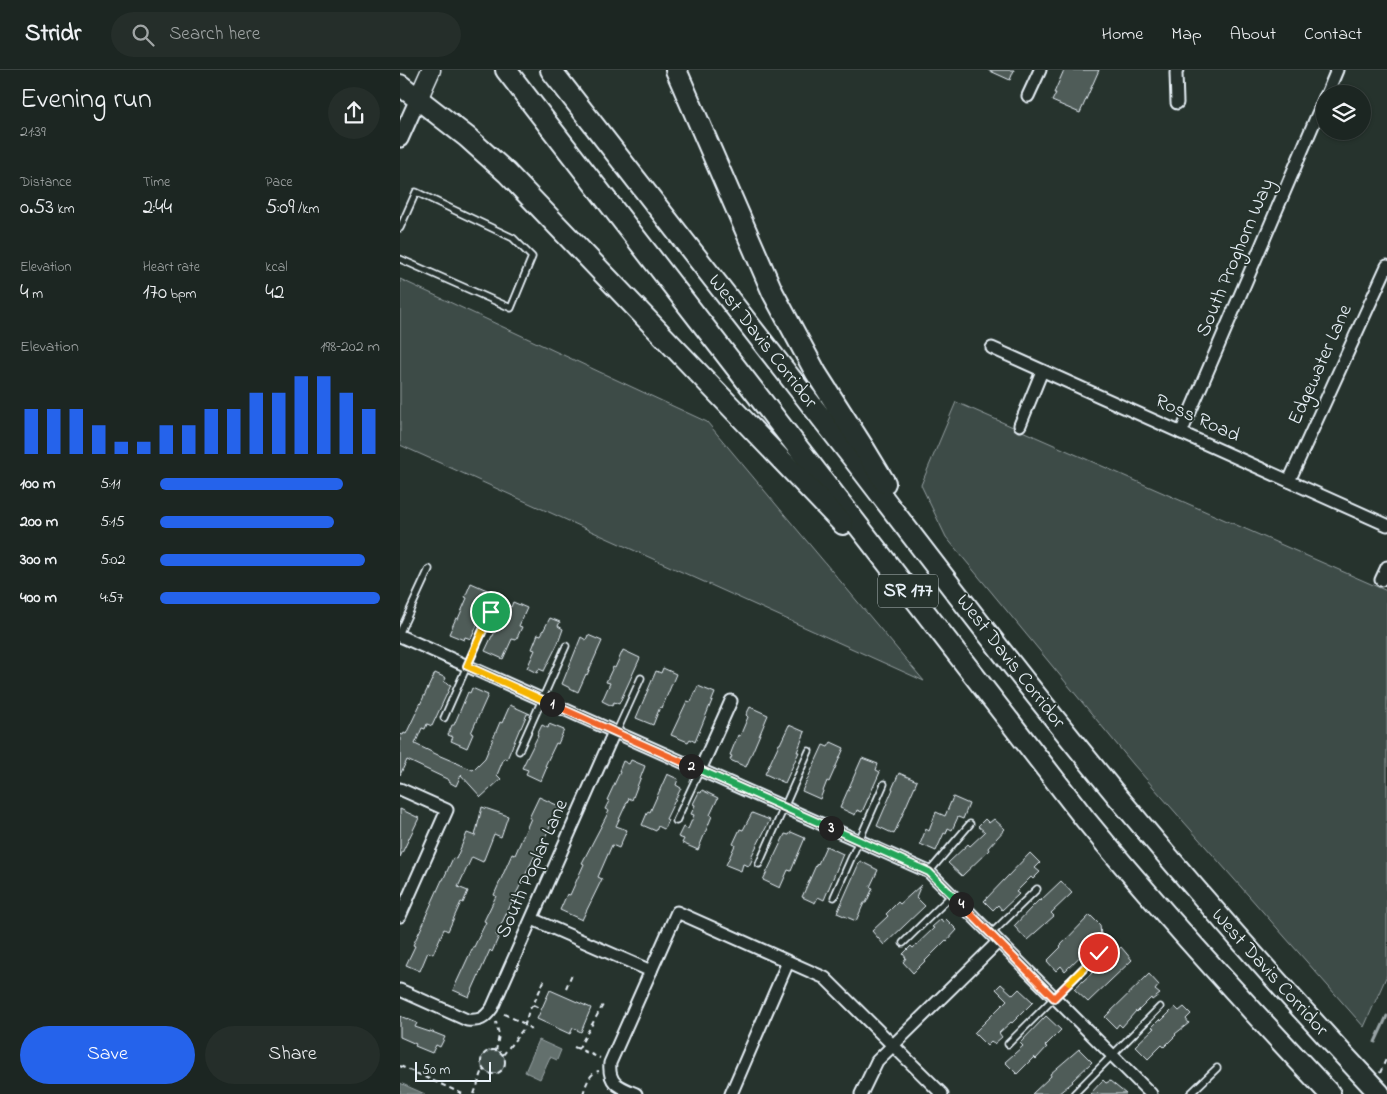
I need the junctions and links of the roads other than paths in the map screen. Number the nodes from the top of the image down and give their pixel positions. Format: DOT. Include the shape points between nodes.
graph roads {
  1 [pos="431,70"];
  2 [pos="506,70"];
  3 [pos="550,70"];
  4 [pos="676,70"];
  5 [pos="1040,70"];
  6 [pos="1177,70"];
  7 [pos="1337,70"];
  8 [pos="400,85"];
  9 [pos="1331,85"];
  10 [pos="1028,96"];
  11 [pos="418,99"];
  12 [pos="1177,103"];
  13 [pos="1316,119"];
  14 [pos="400,139"];
  15 [pos="400,228"];
  16 [pos="400,259"];
  17 [pos="1387,266"];
  18 [pos="992,348"];
  19 [pos="1042,371"];
  20 [pos="1020,425"];
  21 [pos="1182,433"];
  22 [pos="1289,481"];
  23 [pos="1387,524"];
  24 [pos="918,544"];
  25 [pos="1387,567"];
  26 [pos="429,569"];
  27 [pos="1381,580"];
  28 [pos="906,588"];
  29 [pos="491,612"];
  30 [pos="400,632"];
  31 [pos="400,636"];
  32 [pos="566,646"];
  33 [pos="467,666"];
  34 [pos="641,678"];
  35 [pos="542,700"];
  36 [pos="730,701"];
  37 [pos="444,718"];
  38 [pos="615,732"];
  39 [pos="519,751"];
  40 [pos="809,751"];
  41 [pos="700,770"];
  42 [pos="884,784"];
  43 [pos="400,789"];
  44 [pos="784,808"];
  45 [pos="676,821"];
  46 [pos="970,824"];
  47 [pos="859,841"];
  48 [pos="759,864"];
  49 [pos="929,872"];
  50 [pos="1036,889"];
  51 [pos="952,895"];
  52 [pos="834,897"];
  53 [pos="400,916"];
  54 [pos="532,919"];
  55 [pos="995,938"];
  56 [pos="903,943"];
  57 [pos="1099,953"];
  58 [pos="788,962"];
  59 [pos="651,971"];
  60 [pos="400,990"];
  61 [pos="1054,998"];
  62 [pos="1160,1006"];
  63 [pos="892,1044"];
  64 [pos="1008,1044"];
  65 [pos="1113,1056"];
  66 [pos="1217,1068"];
  67 [pos="1379,1086"];
  68 [pos="636,1094"];
  69 [pos="731,1094"];
  70 [pos="862,1094"];
  71 [pos="942,1094"];
  72 [pos="1074,1094"];
  73 [pos="1151,1094"];
  74 [pos="1190,1094"];
  75 [pos="1330,1094"];
  1 -- 11 [label="main road"];
  2 -- 28 [label="highway, West Davis Corridor / SR 177"];
  3 -- 24 [label="highway, West Davis Corridor / SR 177"];
  4 -- 24 [label="highway" via="789,324 875,465"];
  5 -- 10 [label="street"];
  6 -- 12 [label="street"];
  7 -- 9 [label="street"];
  8 -- 11 [label="highway"];
  11 -- 14 [label="street"];
  11 -- 28 [label="highway" via="508,173"];
  13 -- 21 [label="street, South Proghorn Way"];
  15 -- 16 [label="lane" via="416,192 513,238 532,257 511,308"];
  17 -- 22 [label="street, Edgewater Lane"];
  18 -- 19 [label="street, Ross Road"];
  19 -- 20 [label="street"];
  19 -- 21 [label="street, Ross Road"];
  21 -- 22 [label="street, Ross Road"];
  22 -- 23 [label="street, Ross Road"];
  24 -- 67 [label="highway, West Davis Corridor / SR 177" via="1060,725 1180,870 1283,989"];
  25 -- 27 [label="street"];
  26 -- 30 [label="lane"];
  28 -- 75 [label="highway, West Davis Corridor / SR 177" via="1119,861"];
  29 -- 33 [label="lane"];
  31 -- 33 [label="street"];
  32 -- 35 [label="lane"];
  33 -- 35 [label="street"];
  33 -- 37 [label="lane"];
  34 -- 38 [label="lane"];
  35 -- 38 [label="street"];
  35 -- 39 [label="lane"];
  36 -- 41 [label="street"];
  38 -- 41 [label="street"];
  38 -- 54 [label="street, South Poplar Lane"];
  40 -- 44 [label="lane"];
  41 -- 44 [label="street"];
  41 -- 45 [label="lane"];
  42 -- 47 [label="lane"];
  43 -- 53 [label="street" via="447,810"];
  44 -- 47 [label="street"];
  44 -- 48 [label="lane"];
  46 -- 49 [label="lane"];
  47 -- 49 [label="street"];
  47 -- 52 [label="lane"];
  49 -- 51 [label="street"];
  50 -- 55 [label="lane"];
  51 -- 55 [label="street"];
  51 -- 56 [label="lane"];
  54 -- 59 [label="street"];
  54 -- 60 [label="street, South Poplar Lane" via="492,1008 482,1019 467,1020"];
  55 -- 61 [label="street"];
  55 -- 63 [label="street"];
  57 -- 61 [label="lane"];
  58 -- 59 [label="street" via="677,912"];
  58 -- 63 [label="street" via="825,978"];
  58 -- 69 [label="street"];
  59 -- 68 [label="street" via="609,1071 616,1084"];
  61 -- 64 [label="lane"];
  61 -- 65 [label="street"];
  62 -- 65 [label="lane"];
  63 -- 70 [label="street" via="876,1061"];
  63 -- 71 [label="street"];
  65 -- 72 [label="lane"];
  65 -- 73 [label="street"];
  66 -- 74 [label="lane"];
}
